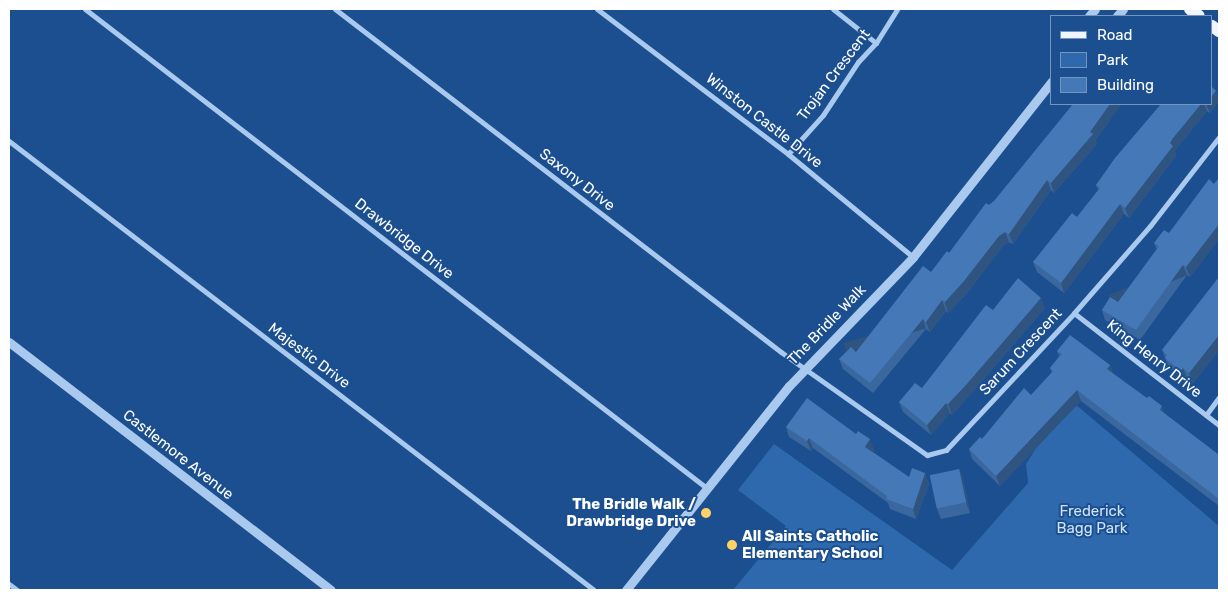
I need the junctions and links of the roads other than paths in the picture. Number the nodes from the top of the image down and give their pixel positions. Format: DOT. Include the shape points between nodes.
graph roads {
  1 [pos="86,9"];
  2 [pos="335,9"];
  3 [pos="597,9"];
  4 [pos="833,9"];
  5 [pos="896,9"];
  6 [pos="876,43"];
  7 [pos="1050,84"];
  8 [pos="1219,136"];
  9 [pos="9,141"];
  10 [pos="788,154"];
  11 [pos="913,257"];
  12 [pos="1074,313"];
  13 [pos="9,342"];
  14 [pos="804,368"];
  15 [pos="1219,397"];
  16 [pos="1206,415"];
  17 [pos="1219,425"];
  18 [pos="708,489"];
  19 [pos="9,584"];
  20 [pos="17,590"];
  21 [pos="331,590"];
  22 [pos="594,590"];
  23 [pos="626,590"];
  1 -- 18 [label="street, Drawbridge Drive"];
  2 -- 14 [label="street, Saxony Drive"];
  3 -- 10 [label="street, Winston Castle Drive"];
  4 -- 6 [label="street"];
  5 -- 6 [label="street, Trojan Crescent"];
  6 -- 10 [label="street, Trojan Crescent" via="858,62 823,115"];
  7 -- 11 [label="street, The Bridle Walk"];
  8 -- 12 [label="street, Sarum Crescent" via="1150,226"];
  9 -- 22 [label="street, Majestic Drive"];
  10 -- 11 [label="street, Winston Castle Drive"];
  11 -- 14 [label="street, The Bridle Walk"];
  12 -- 14 [label="street, Sarum Crescent" via="953,443 936,455 919,450"];
  12 -- 16 [label="street, King Henry Drive"];
  13 -- 21 [label="street, Castlemore Avenue"];
  14 -- 18 [label="street, The Bridle Walk"];
  15 -- 16 [label="street"];
  16 -- 17 [label="street, King Henry Drive"];
  18 -- 23 [label="street, The Bridle Walk"];
  19 -- 20 [label="street"];
}
